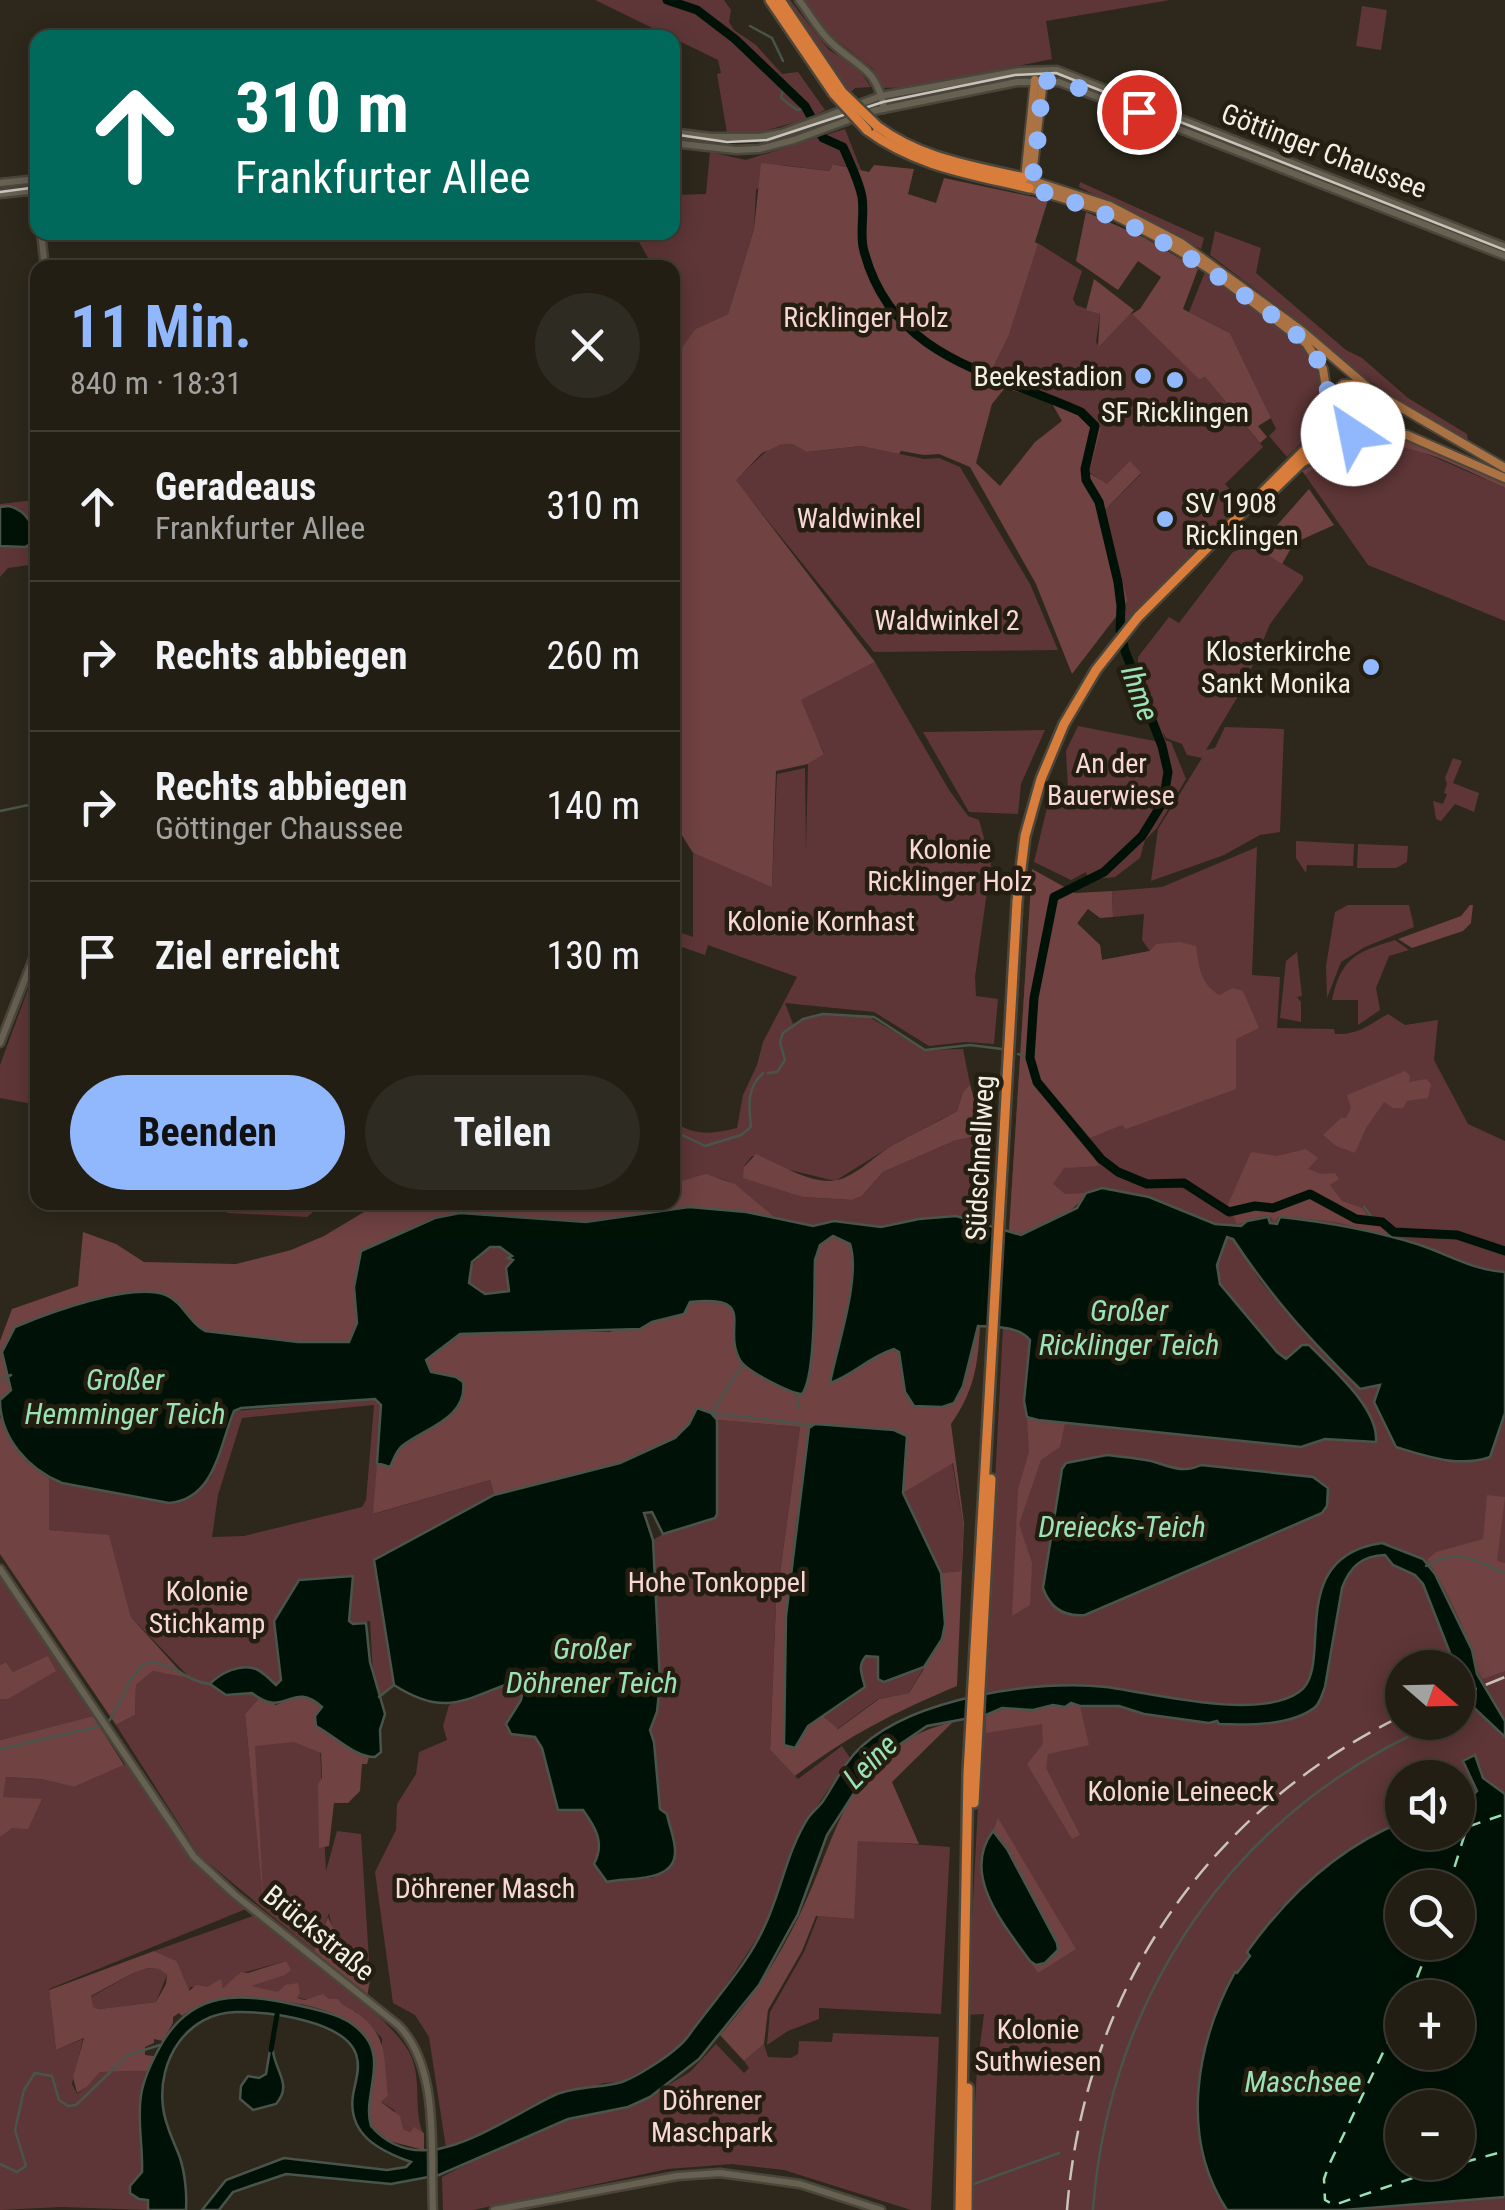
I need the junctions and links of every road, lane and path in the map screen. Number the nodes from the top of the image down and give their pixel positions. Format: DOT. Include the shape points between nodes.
graph roads {
  1 [pos="770,0"];
  2 [pos="780,0"];
  3 [pos="798,0"];
  4 [pos="1038,69"];
  5 [pos="1039,80"];
  6 [pos="838,93"];
  7 [pos="881,96"];
  8 [pos="884,109"];
  9 [pos="872,128"];
  10 [pos="680,133"];
  11 [pos="680,143"];
  12 [pos="1035,167"];
  13 [pos="998,177"];
  14 [pos="1023,181"];
  15 [pos="0,183"];
  16 [pos="30,185"];
  17 [pos="1054,185"];
  18 [pos="30,186"];
  19 [pos="0,194"];
  20 [pos="1505,247"];
  21 [pos="1505,256"];
  22 [pos="1204,262"];
  23 [pos="1368,388"];
  24 [pos="1328,404"];
  25 [pos="1356,434"];
  26 [pos="1300,460"];
  27 [pos="1505,468"];
  28 [pos="1505,478"];
  29 [pos="30,966"];
  30 [pos="0,1043"];
  31 [pos="0,1570"];
  32 [pos="967,2013"];
  33 [pos="967,2075"];
  34 [pos="962,2159"];
  35 [pos="432,2210"];
  36 [pos="494,2210"];
  37 [pos="881,2210"];
  38 [pos="963,2210"];
  1 -- 6 [label="highway"];
  2 -- 6 [label="highway"];
  3 -- 7 [label="street" via="831,43 870,72"];
  4 -- 5 [label="street"];
  4 -- 7 [label="street, Göttinger Chaussee"];
  4 -- 20 [label="street, Göttinger Chaussee" via="1075,74"];
  5 -- 8 [label="street, Göttinger Chaussee"];
  5 -- 12 [label="main road"];
  5 -- 14 [label="main road"];
  5 -- 21 [label="street, Göttinger Chaussee" via="1074,86"];
  6 -- 9 [label="highway, bridge"];
  7 -- 8 [label="street"];
  7 -- 10 [label="street, Göttinger Chaussee" via="760,137"];
  8 -- 11 [label="street, Göttinger Chaussee" via="759,149"];
  9 -- 13 [label="highway"];
  9 -- 13 [label="highway" via="888,145 924,162"];
  12 -- 14 [label="main road"];
  12 -- 17 [label="main road"];
  13 -- 14 [label="highway"];
  14 -- 17 [label="main road"];
  14 -- 22 [label="main road" via="1108,212"];
  15 -- 16 [label="street"];
  17 -- 22 [label="main road" via="1141,220"];
  18 -- 19 [label="street"];
  22 -- 23 [label="main road"];
  22 -- 24 [label="main road" via="1306,343 1322,369"];
  23 -- 24 [label="main road" via="1343,384"];
  23 -- 25 [label="main road" via="1379,412 1371,427"];
  23 -- 27 [label="main road"];
  24 -- 25 [label="main road" via="1335,426"];
  24 -- 26 [label="highway, Südschnellweg"];
  25 -- 26 [label="highway, Südschnellweg"];
  25 -- 28 [label="main road" via="1407,435"];
  26 -- 32 [label="highway, Südschnellweg" via="1119,643 1060,745 1024,855 973,1750"];
  29 -- 30 [label="street"];
  31 -- 35 [label="street, Brückstraße" via="200,1864 408,2036 426,2077"];
  32 -- 33 [label="highway"];
  32 -- 34 [label="highway"];
  33 -- 34 [label="highway"];
  33 -- 38 [label="highway"];
  34 -- 38 [label="highway"];
  36 -- 37 [label="street" via="720,2172 800,2184"];
}
